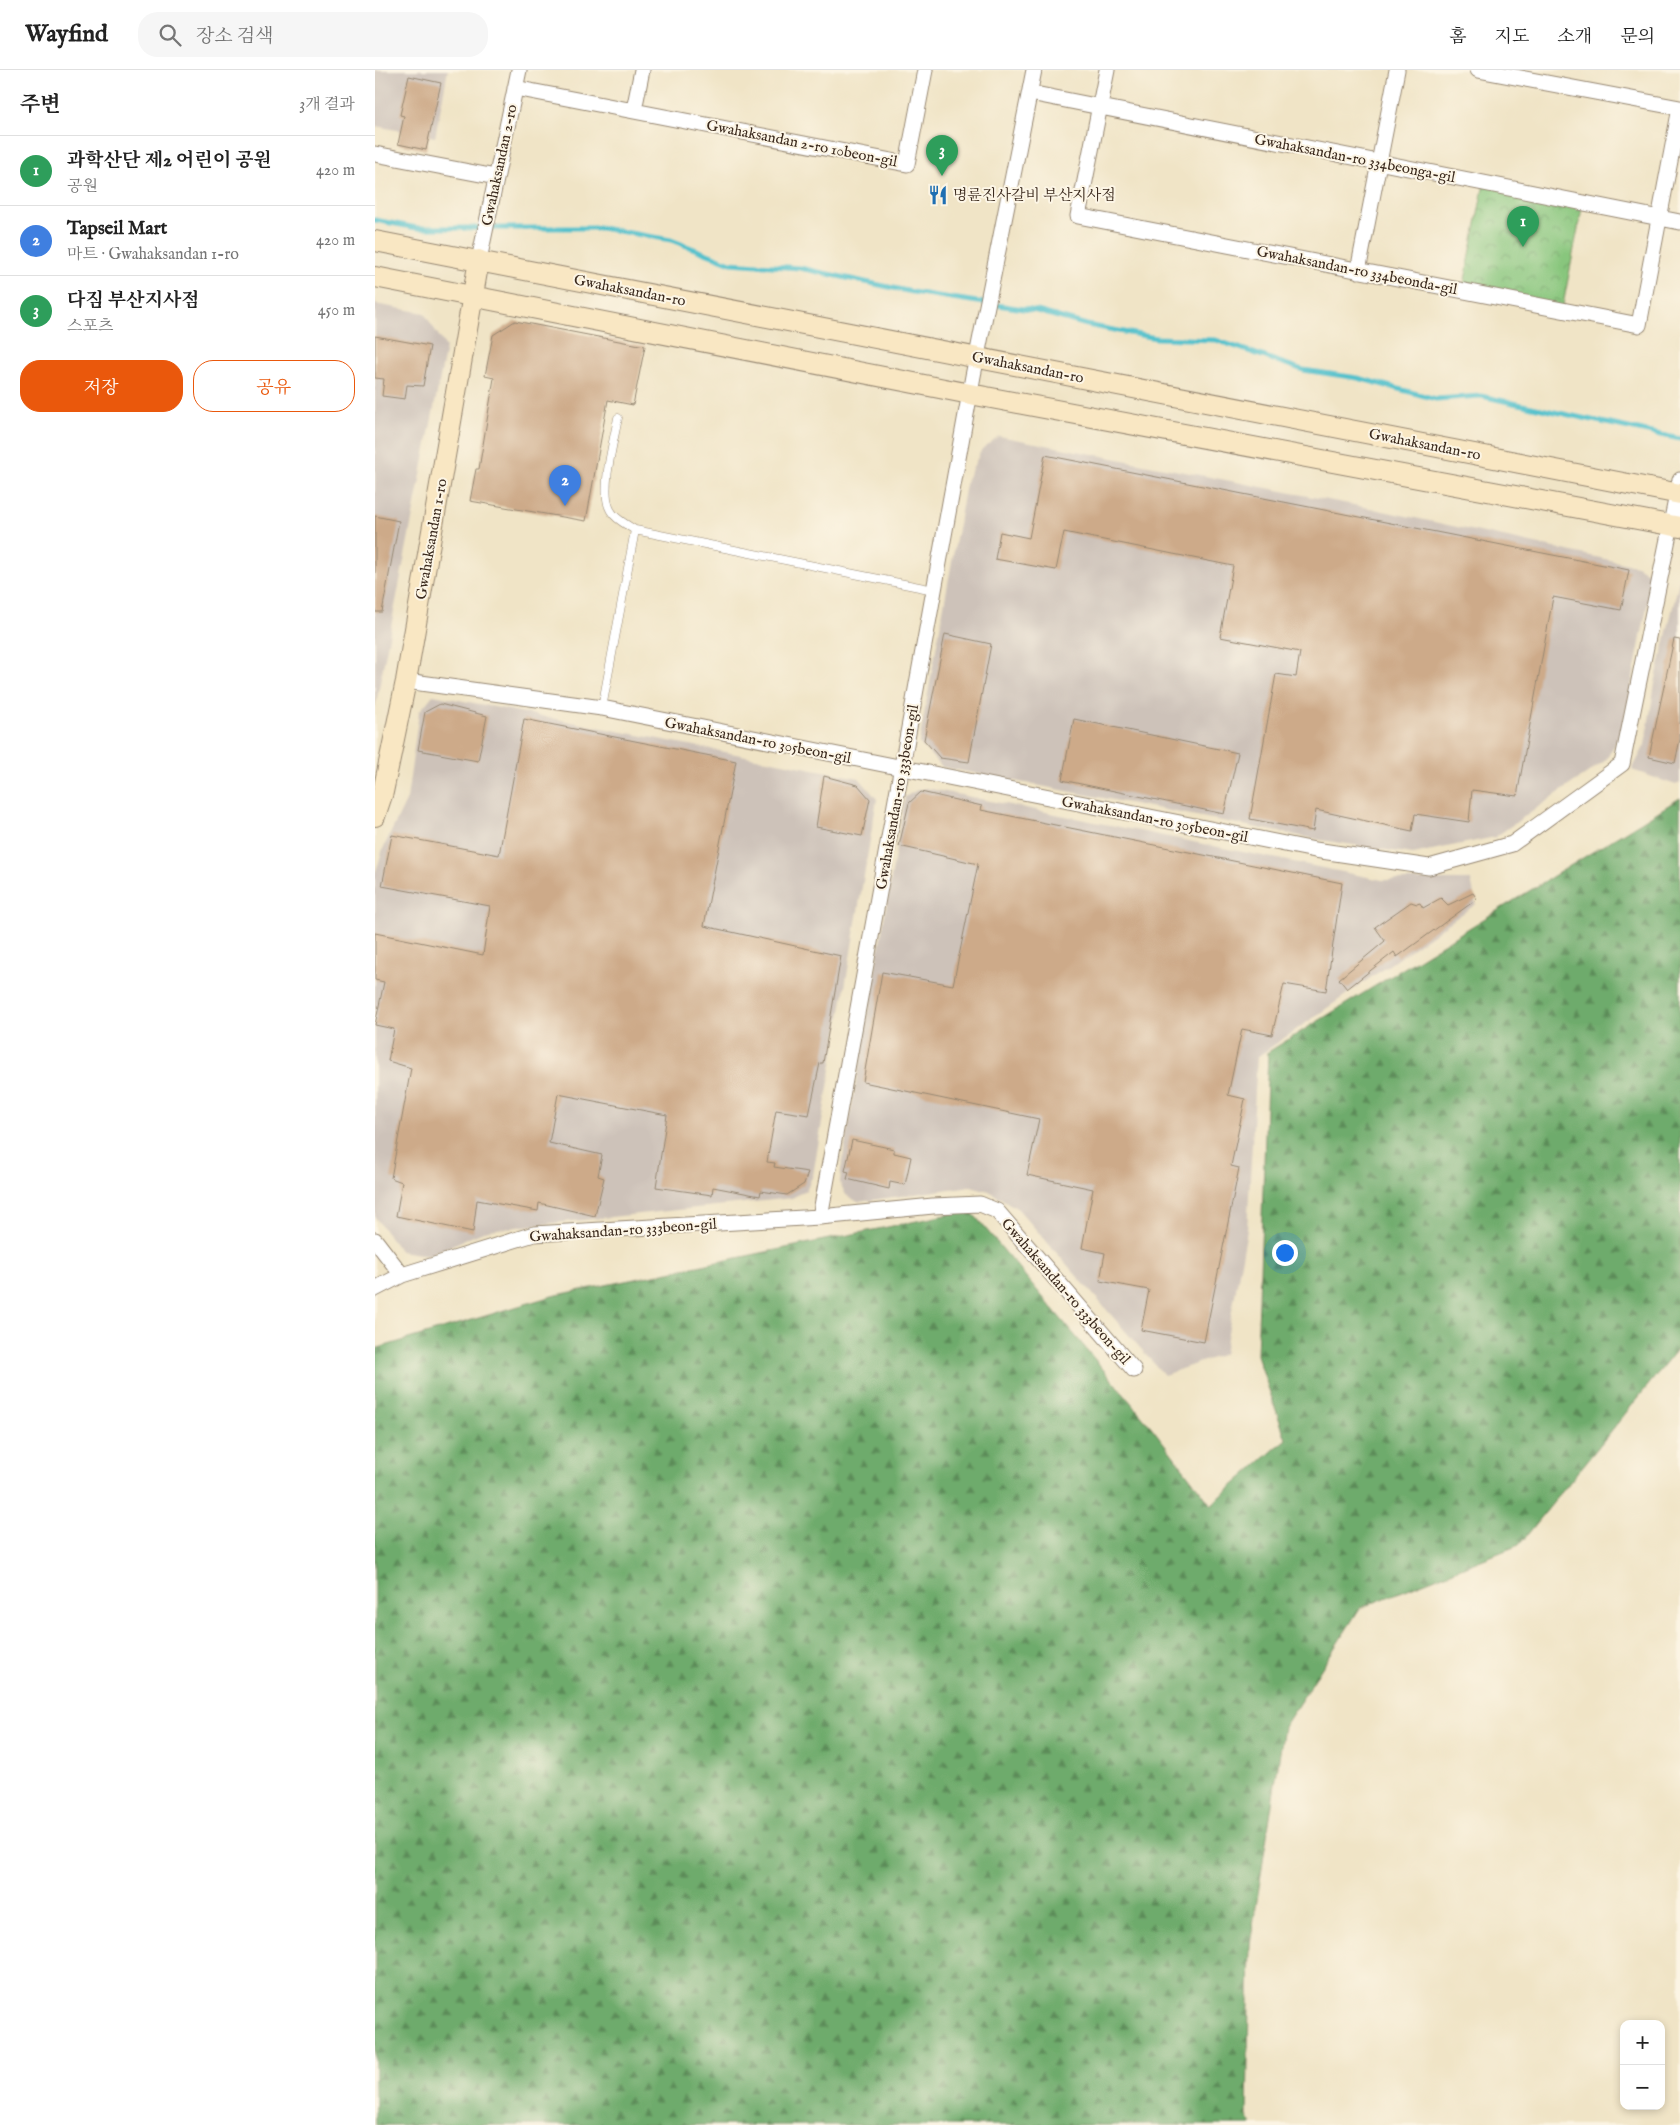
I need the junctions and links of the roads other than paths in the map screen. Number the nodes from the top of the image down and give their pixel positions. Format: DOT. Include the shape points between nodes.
graph roads {
  1 [pos="519,70"];
  2 [pos="641,70"];
  3 [pos="925,70"];
  4 [pos="1034,70"];
  5 [pos="1107,70"];
  6 [pos="1397,70"];
  7 [pos="1478,70"];
  8 [pos="515,88"];
  9 [pos="1030,92"];
  10 [pos="1100,107"];
  11 [pos="634,110"];
  12 [pos="375,154"];
  13 [pos="1380,162"];
  14 [pos="496,177"];
  15 [pos="1659,218"];
  16 [pos="1680,222"];
  17 [pos="375,241"];
  18 [pos="479,260"];
  19 [pos="1359,271"];
  20 [pos="375,277"];
  21 [pos="474,297"];
  22 [pos="973,376"];
  23 [pos="617,418"];
  24 [pos="1677,505"];
  25 [pos="635,530"];
  26 [pos="934,590"];
  27 [pos="406,681"];
  28 [pos="602,708"];
  29 [pos="902,769"];
  30 [pos="375,816"];
  31 [pos="820,1217"];
  32 [pos="375,1240"];
  33 [pos="402,1274"];
  34 [pos="375,1289"];
  35 [pos="1134,1370"];
  1 -- 8 [label="street, Gwahaksandan 2-ro"];
  2 -- 11 [label="street"];
  3 -- 11 [label="street, Gwahaksandan 2-ro 10beon-gil" via="907,164"];
  4 -- 9 [label="street, Gwahaksandan-ro 333beon-gil"];
  5 -- 10 [label="street"];
  6 -- 13 [label="street"];
  7 -- 15 [label="street" via="1680,108"];
  8 -- 11 [label="street, Gwahaksandan 2-ro 10beon-gil"];
  8 -- 14 [label="street, Gwahaksandan 2-ro"];
  9 -- 10 [label="street, Gwahaksandan-ro 334beonga-gil"];
  9 -- 22 [label="street, Gwahaksandan-ro 333beon-gil"];
  10 -- 13 [label="street, Gwahaksandan-ro 334beonga-gil"];
  10 -- 19 [label="street, Gwahaksandan-ro 334beonda-gil" via="1079,216"];
  12 -- 14 [label="street"];
  13 -- 15 [label="street, Gwahaksandan-ro 334beonga-gil"];
  13 -- 19 [label="street"];
  14 -- 18 [label="street, Gwahaksandan 2-ro"];
  15 -- 16 [label="street, Gwahaksandan-ro 334beonga-gil"];
  15 -- 19 [label="street, Gwahaksandan-ro 334beonda-gil" via="1639,325"];
  17 -- 18 [label="main road, Gwahaksandan-ro"];
  18 -- 21 [label="main road, Gwahaksandan 1-ro"];
  18 -- 22 [label="main road, Gwahaksandan-ro"];
  20 -- 21 [label="main road, Gwahaksandan-ro"];
  21 -- 22 [label="main road, Gwahaksandan-ro"];
  21 -- 27 [label="main road, Gwahaksandan 1-ro"];
  22 -- 24 [label="main road, Gwahaksandan-ro"];
  22 -- 24 [label="main road, Gwahaksandan-ro"];
  22 -- 26 [label="street, Gwahaksandan-ro 333beon-gil"];
  23 -- 25 [label="lane" via="607,488 609,506 614,515"];
  24 -- 29 [label="street, Gwahaksandan-ro 305beon-gil" via="1622,764 1512,844 1429,867 1315,850"];
  25 -- 26 [label="lane"];
  25 -- 28 [label="lane"];
  26 -- 29 [label="street, Gwahaksandan-ro 333beon-gil"];
  27 -- 28 [label="street, Gwahaksandan-ro 305beon-gil"];
  27 -- 30 [label="main road, Gwahaksandan 1-ro"];
  28 -- 29 [label="street, Gwahaksandan-ro 305beon-gil"];
  29 -- 31 [label="street, Gwahaksandan-ro 333beon-gil"];
  31 -- 33 [label="street, Gwahaksandan-ro 333beon-gil" via="534,1234"];
  31 -- 35 [label="street, Gwahaksandan-ro 333beon-gil" via="980,1204 997,1211"];
  32 -- 33 [label="street"];
  33 -- 34 [label="street, Gwahaksandan-ro 333beon-gil"];
}
